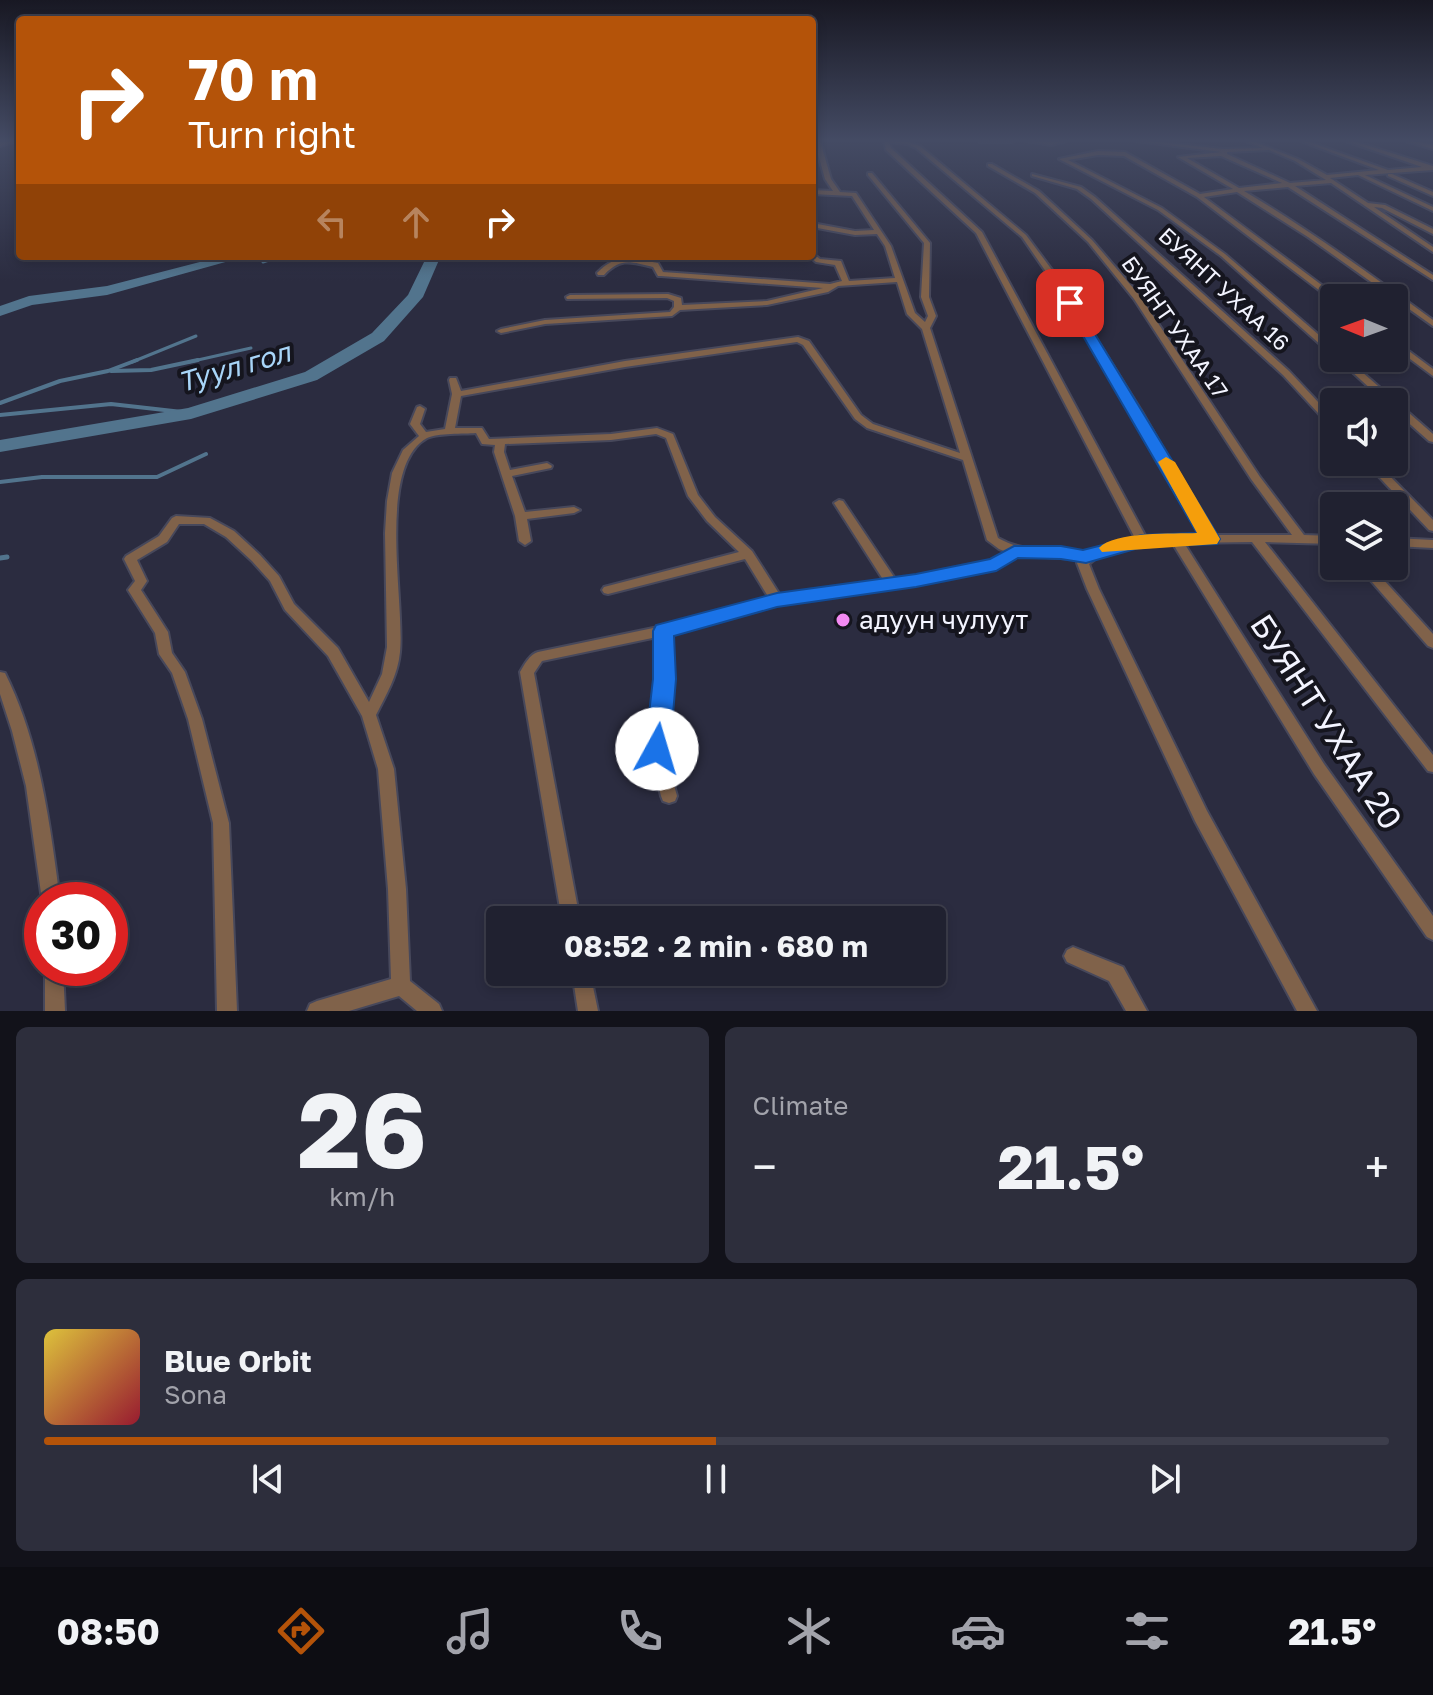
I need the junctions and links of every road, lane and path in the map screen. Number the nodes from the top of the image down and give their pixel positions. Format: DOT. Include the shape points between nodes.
graph roads {
  1 [pos="834,187"];
  2 [pos="881,187"];
  3 [pos="930,187"];
  4 [pos="967,187"];
  5 [pos="1029,187"];
  6 [pos="1076,187"];
  7 [pos="1117,187"];
  8 [pos="1183,187"];
  9 [pos="1237,187"];
  10 [pos="1268,187"];
  11 [pos="1293,187"];
  12 [pos="1341,187"];
  13 [pos="1387,187"];
  14 [pos="1244,191"];
  15 [pos="816,192"];
  16 [pos="837,192"];
  17 [pos="1199,196"];
  18 [pos="1362,204"];
  19 [pos="1433,209"];
  20 [pos="816,226"];
  21 [pos="880,232"];
  22 [pos="1433,232"];
  23 [pos="1433,250"];
  24 [pos="816,259"];
  25 [pos="613,260"];
  26 [pos="627,260"];
  27 [pos="601,273"];
  28 [pos="1433,278"];
  29 [pos="900,280"];
  30 [pos="846,282"];
  31 [pos="828,286"];
  32 [pos="1320,287"];
  33 [pos="570,297"];
  34 [pos="678,308"];
  35 [pos="1433,324"];
  36 [pos="926,328"];
  37 [pos="501,331"];
  38 [pos="1320,340"];
  39 [pos="1408,354"];
  40 [pos="1357,372"];
  41 [pos="1433,373"];
  42 [pos="453,380"];
  43 [pos="1375,388"];
  44 [pos="457,394"];
  45 [pos="420,409"];
  46 [pos="1320,410"];
  47 [pos="1408,417"];
  48 [pos="449,433"];
  49 [pos="424,436"];
  50 [pos="1433,439"];
  51 [pos="501,441"];
  52 [pos="966,458"];
  53 [pos="547,466"];
  54 [pos="506,474"];
  55 [pos="1384,476"];
  56 [pos="839,503"];
  57 [pos="574,510"];
  58 [pos="521,516"];
  59 [pos="1433,527"];
  60 [pos="1210,539"];
  61 [pos="1256,539"];
  62 [pos="1301,539"];
  63 [pos="1176,540"];
  64 [pos="1320,540"];
  65 [pos="525,541"];
  66 [pos="1142,541"];
  67 [pos="1408,543"];
  68 [pos="1433,544"];
  69 [pos="1014,552"];
  70 [pos="748,554"];
  71 [pos="1086,557"];
  72 [pos="1377,580"];
  73 [pos="892,583"];
  74 [pos="608,590"];
  75 [pos="777,600"];
  76 [pos="663,631"];
  77 [pos="1433,643"];
  78 [pos="0,677"];
  79 [pos="369,715"];
  80 [pos="1433,766"];
  81 [pos="669,796"];
  82 [pos="49,882"];
  83 [pos="569,906"];
  84 [pos="1433,931"];
  85 [pos="1073,956"];
  86 [pos="54,986"];
  87 [pos="401,986"];
  88 [pos="584,986"];
  89 [pos="55,1011"];
  90 [pos="227,1011"];
  91 [pos="317,1011"];
  92 [pos="432,1011"];
  93 [pos="588,1011"];
  94 [pos="1137,1011"];
  95 [pos="1307,1011"];
  1 -- 16 [label="street"];
  2 -- 36 [label="street" via="927,243 925,297 932,316"];
  3 -- 66 [label="street" via="979,232"];
  4 -- 60 [label="street" via="1024,236 1057,282"];
  5 -- 62 [label="street, БУЯНТ УХАА 17" via="1090,241 1137,298"];
  6 -- 46 [label="street, БУЯНТ УХАА 16" via="1286,373"];
  7 -- 38 [label="street" via="1160,209 1223,255"];
  8 -- 17 [label="street"];
  9 -- 14 [label="street"];
  10 -- 14 [label="street"];
  11 -- 28 [label="street"];
  12 -- 18 [label="street"];
  13 -- 19 [label="street"];
  14 -- 17 [label="street"];
  14 -- 35 [label="street"];
  15 -- 16 [label="street"];
  16 -- 21 [label="street" via="854,194"];
  17 -- 32 [label="street"];
  18 -- 22 [label="street" via="1383,206"];
  18 -- 23 [label="street"];
  20 -- 21 [label="street"];
  21 -- 29 [label="street"];
  24 -- 30 [label="street" via="838,263"];
  25 -- 27 [label="street"];
  26 -- 31 [label="street" via="655,265 661,274"];
  29 -- 30 [label="street"];
  29 -- 36 [label="street" via="911,314"];
  30 -- 31 [label="street"];
  31 -- 34 [label="street" via="767,303"];
  33 -- 34 [label="street" via="668,296 678,300"];
  34 -- 37 [label="street" via="672,314 545,322"];
  36 -- 52 [label="street"];
  39 -- 41 [label="street"];
  40 -- 43 [label="street"];
  42 -- 44 [label="street"];
  44 -- 48 [label="street"];
  44 -- 52 [label="street" via="798,339 870,426"];
  45 -- 49 [label="street" via="415,424"];
  47 -- 50 [label="street"];
  48 -- 49 [label="street"];
  48 -- 51 [label="street" via="479,430 486,442"];
  49 -- 79 [label="street" via="399,468 393,493 394,647 389,675"];
  51 -- 54 [label="street"];
  51 -- 70 [label="street" via="657,431 670,436 693,496"];
  52 -- 69 [label="street" via="993,540"];
  53 -- 54 [label="street"];
  54 -- 58 [label="street"];
  55 -- 59 [label="street"];
  56 -- 73 [label="street"];
  57 -- 58 [label="street"];
  58 -- 65 [label="street"];
  60 -- 61 [label="street"];
  60 -- 63 [label="street"];
  61 -- 62 [label="street"];
  61 -- 80 [label="street"];
  62 -- 64 [label="street"];
  63 -- 66 [label="street"];
  63 -- 84 [label="street, БУЯНТ УХАА 20" via="1319,769"];
  66 -- 71 [label="street"];
  67 -- 68 [label="street"];
  69 -- 71 [label="street"];
  69 -- 73 [label="street" via="996,564"];
  70 -- 74 [label="street"];
  70 -- 75 [label="street"];
  71 -- 95 [label="street" via="1084,571 1201,816"];
  72 -- 77 [label="street"];
  73 -- 75 [label="street"];
  75 -- 76 [label="street"];
  76 -- 81 [label="street" via="657,749"];
  76 -- 83 [label="street" via="530,663 527,672"];
  78 -- 82 [label="street" via="18,719"];
  79 -- 87 [label="street" via="386,769"];
  79 -- 90 [label="street" via="333,652 289,607 275,579 230,534 206,521 176,520 163,539 130,559 141,581 134,590 161,632 195,719 221,823"];
  85 -- 94 [label="street" via="1116,974"];
  86 -- 89 [label="street"];
  87 -- 91 [label="street"];
  87 -- 92 [label="street"];
  88 -- 93 [label="street"];
}
